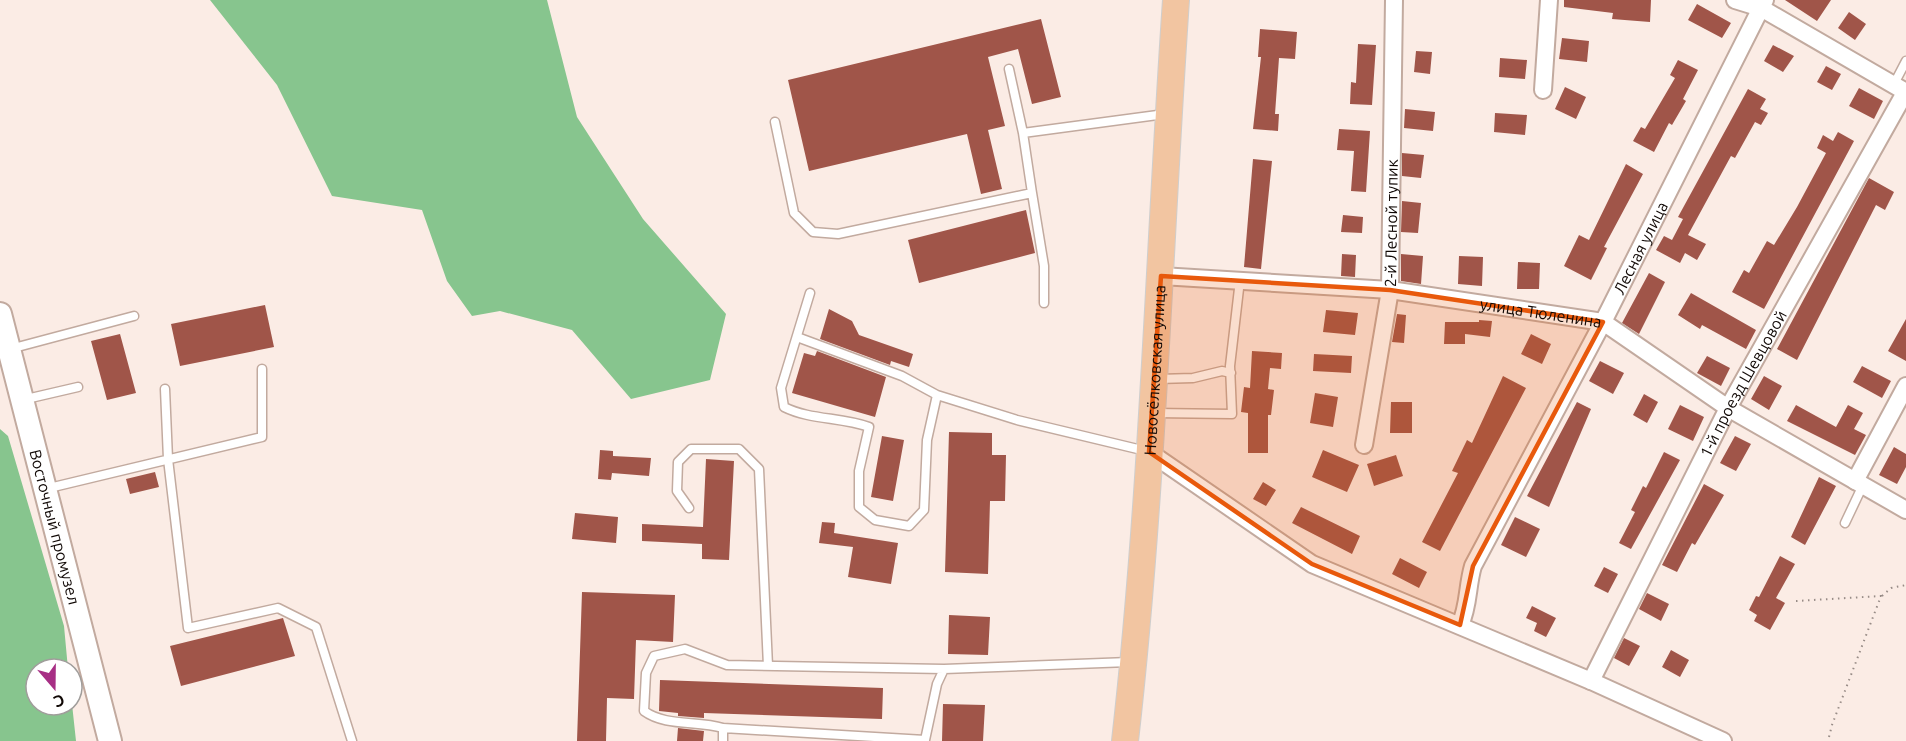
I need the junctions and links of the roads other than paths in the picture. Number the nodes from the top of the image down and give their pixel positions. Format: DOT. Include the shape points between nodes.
graph roads {
  1 [pos="1176,0"];
  2 [pos="1394,0"];
  3 [pos="1549,0"];
  4 [pos="1735,0"];
  5 [pos="1763,4"];
  6 [pos="1906,61"];
  7 [pos="1010,69"];
  8 [pos="1902,89"];
  9 [pos="1543,90"];
  10 [pos="1168,114"];
  11 [pos="775,122"];
  12 [pos="1023,133"];
  13 [pos="1032,194"];
  14 [pos="1161,276"];
  15 [pos="1240,280"];
  16 [pos="1390,290"];
  17 [pos="810,293"];
  18 [pos="1044,303"];
  19 [pos="134,316"];
  20 [pos="1603,321"];
  21 [pos="3,334"];
  22 [pos="797,337"];
  23 [pos="262,369"];
  24 [pos="1231,372"];
  25 [pos="1154,380"];
  26 [pos="1906,386"];
  27 [pos="78,387"];
  28 [pos="165,389"];
  29 [pos="937,395"];
  30 [pos="21,400"];
  31 [pos="1728,408"];
  32 [pos="1152,413"];
  33 [pos="1364,445"];
  34 [pos="1149,452"];
  35 [pos="168,459"];
  36 [pos="1859,483"];
  37 [pos="44,490"];
  38 [pos="689,508"];
  39 [pos="1906,510"];
  40 [pos="1845,523"];
  41 [pos="1460,625"];
  42 [pos="1134,662"];
  43 [pos="768,666"];
  44 [pos="944,669"];
  45 [pos="1591,681"];
  46 [pos="723,728"];
  47 [pos="110,741"];
  48 [pos="352,741"];
  49 [pos="723,741"];
  50 [pos="1125,741"];
  51 [pos="1723,741"];
  1 -- 10 [label="main road, Новосёлковская улица"];
  2 -- 16 [label="street, 2-й Лесной тупик"];
  3 -- 9 [label="street"];
  4 -- 5 [label="street"];
  5 -- 8 [label="street"];
  5 -- 20 [label="street, Лесная улица"];
  6 -- 8 [label="lane, 1-й проезд Шевцовой"];
  7 -- 12 [label="lane"];
  8 -- 31 [label="street, 1-й проезд Шевцовой"];
  10 -- 12 [label="lane"];
  10 -- 14 [label="main road, Новосёлковская улица"];
  11 -- 13 [label="lane" via="794,213 813,232 838,234"];
  12 -- 13 [label="lane"];
  13 -- 18 [label="lane" via="1044,266"];
  14 -- 15 [label="street, улица Тюленина"];
  14 -- 25 [label="main road, Новосёлковская улица"];
  15 -- 16 [label="street, улица Тюленина"];
  15 -- 24 [label="lane"];
  16 -- 20 [label="street, улица Тюленина"];
  16 -- 33 [label="street, 2-й Лесной тупик"];
  17 -- 22 [label="lane"];
  19 -- 21 [label="lane"];
  20 -- 31 [label="street, улица Тюленина"];
  20 -- 41 [label="street, Лесная улица" via="1473,566 1467,611"];
  21 -- 30 [label="street, Восточный промузел"];
  22 -- 29 [label="lane" via="902,376"];
  22 -- 29 [label="lane" via="781,388 784,407 799,414 848,420 869,427 859,471 859,507 875,520 909,526 924,510 927,440"];
  23 -- 35 [label="lane" via="262,437"];
  24 -- 25 [label="lane"];
  24 -- 32 [label="lane" via="1232,414"];
  25 -- 32 [label="main road, Новосёлковская улица"];
  26 -- 36 [label="street"];
  27 -- 30 [label="lane"];
  28 -- 35 [label="lane"];
  29 -- 34 [label="lane" via="1017,420"];
  30 -- 37 [label="street, Восточный промузел"];
  31 -- 36 [label="street, улица Тюленина"];
  31 -- 45 [label="street, 1-й проезд Шевцовой"];
  32 -- 34 [label="main road, Новосёлковская улица"];
  34 -- 41 [label="street" via="1312,564"];
  34 -- 42 [label="main road, Новосёлковская улица"];
  35 -- 37 [label="lane"];
  35 -- 48 [label="lane" via="188,628 278,608 316,627"];
  36 -- 39 [label="street, улица Тюленина"];
  36 -- 40 [label="lane"];
  37 -- 47 [label="street, Восточный промузел"];
  38 -- 43 [label="lane" via="677,491 678,462 691,449 739,449 759,469"];
  41 -- 45 [label="street"];
  42 -- 44 [label="lane"];
  42 -- 50 [label="main road, Новосёлковская улица"];
  43 -- 44 [label="lane"];
  43 -- 46 [label="lane" via="727,665 685,649 654,656 646,673 644,711 656,720 703,722"];
  44 -- 46 [label="lane" via="925,740"];
  45 -- 51 [label="street"];
  46 -- 49 [label="lane"];
}
